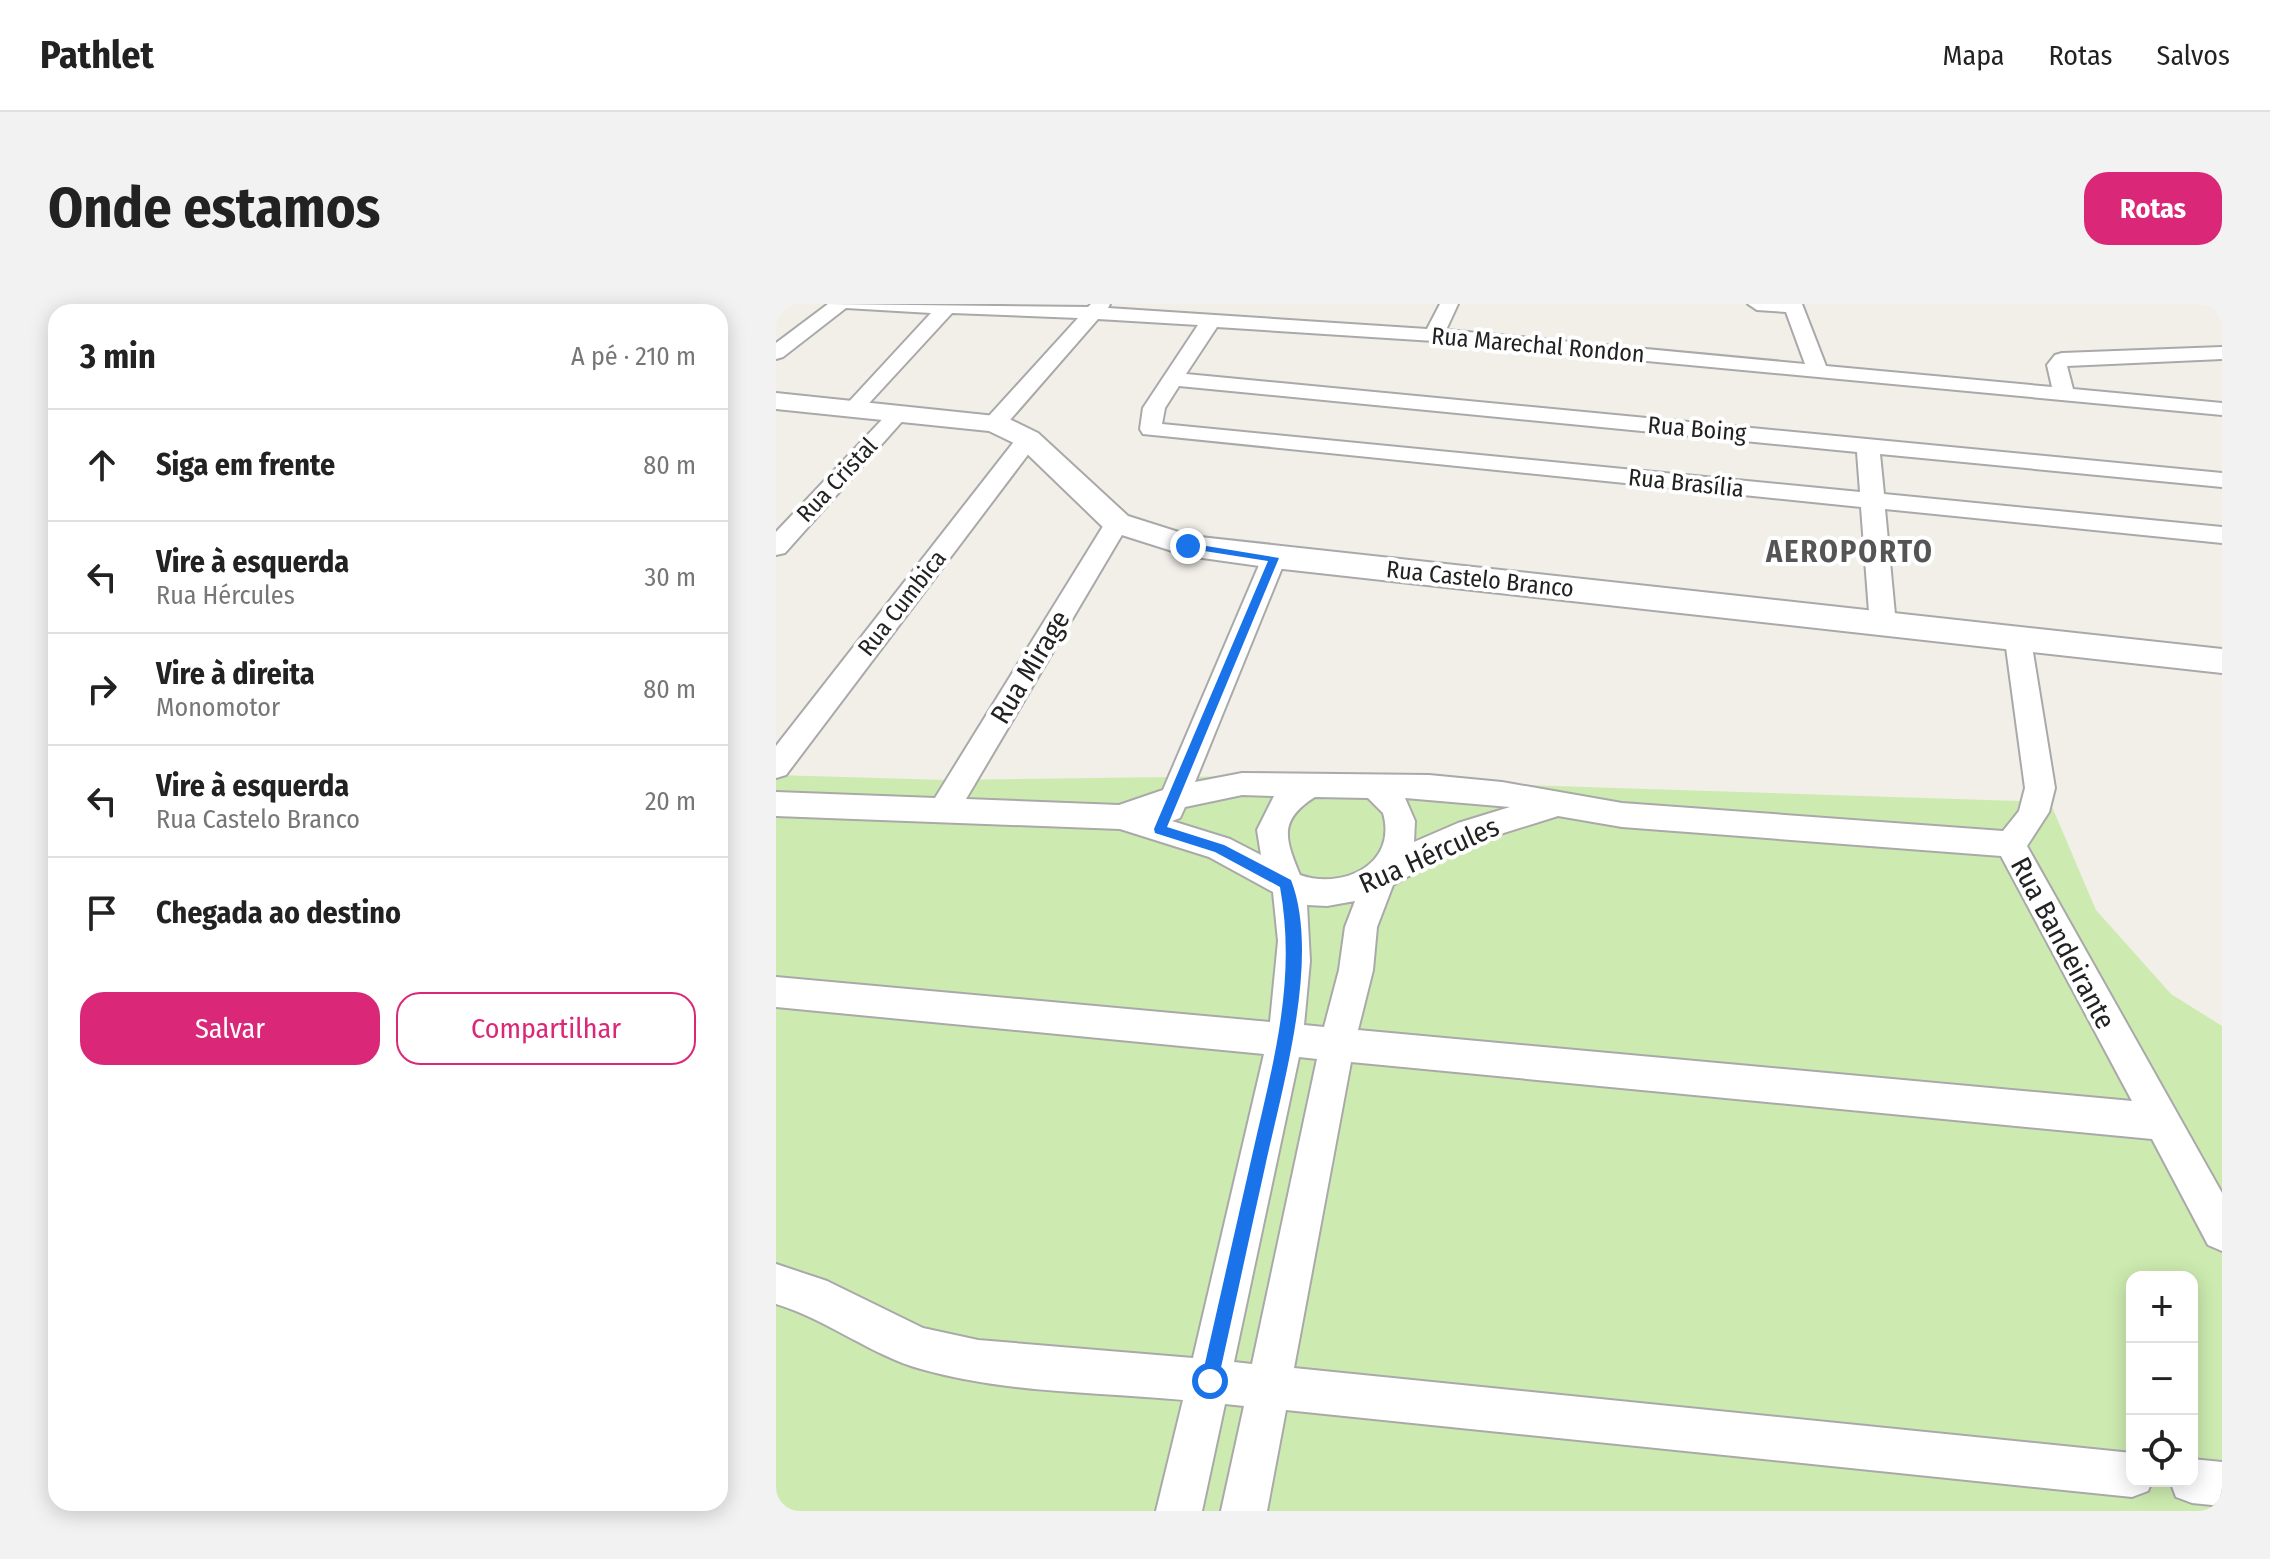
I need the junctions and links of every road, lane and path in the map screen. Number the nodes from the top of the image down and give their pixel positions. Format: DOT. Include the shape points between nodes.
graph roads {
  1 [pos="840,304"];
  2 [pos="852,304"];
  3 [pos="1449,304"];
  4 [pos="1757,304"];
  5 [pos="1794,306"];
  6 [pos="947,307"];
  7 [pos="1098,308"];
  8 [pos="1212,319"];
  9 [pos="1434,335"];
  10 [pos="776,353"];
  11 [pos="2222,353"];
  12 [pos="1817,369"];
  13 [pos="1172,379"];
  14 [pos="2064,393"];
  15 [pos="776,401"];
  16 [pos="853,409"];
  17 [pos="2222,409"];
  18 [pos="899,413"];
  19 [pos="995,423"];
  20 [pos="1028,439"];
  21 [pos="1868,446"];
  22 [pos="2222,480"];
  23 [pos="1872,502"];
  24 [pos="1117,523"];
  25 [pos="2222,535"];
  26 [pos="776,547"];
  27 [pos="1274,558"];
  28 [pos="1883,625"];
  29 [pos="2018,640"];
  30 [pos="2222,661"];
  31 [pos="776,767"];
  32 [pos="1313,784"];
  33 [pos="1376,787"];
  34 [pos="1176,797"];
  35 [pos="776,804"];
  36 [pos="1558,804"];
  37 [pos="943,811"];
  38 [pos="1120,817"];
  39 [pos="1160,829"];
  40 [pos="2010,844"];
  41 [pos="1380,877"];
  42 [pos="1286,884"];
  43 [pos="776,992"];
  44 [pos="1285,1041"];
  45 [pos="1337,1045"];
  46 [pos="2160,1122"];
  47 [pos="2222,1231"];
  48 [pos="776,1284"];
  49 [pos="1210,1381"];
  50 [pos="1270,1388"];
  51 [pos="2126,1474"];
  52 [pos="2198,1482"];
  53 [pos="2222,1484"];
  54 [pos="1179,1511"];
  55 [pos="1244,1511"];
  1 -- 10 [label="street"];
  2 -- 6 [label="street, Rua Marechal Rondon"];
  3 -- 9 [label="street"];
  4 -- 5 [label="street"];
  5 -- 12 [label="street"];
  6 -- 7 [label="street, Rua Marechal Rondon"];
  6 -- 16 [label="street"];
  7 -- 8 [label="street, Rua Marechal Rondon"];
  7 -- 19 [label="street"];
  8 -- 9 [label="street, Rua Marechal Rondon"];
  8 -- 13 [label="street"];
  9 -- 12 [label="street, Rua Marechal Rondon"];
  11 -- 14 [label="street" via="2062,359 2057,365"];
  12 -- 14 [label="street, Rua Marechal Rondon"];
  13 -- 21 [label="street, Rua Boing"];
  13 -- 23 [label="street, Rua Brasília" via="1154,408 1151,429"];
  14 -- 17 [label="street, Rua Marechal Rondon"];
  15 -- 16 [label="street, Rua Castelo Branco"];
  16 -- 18 [label="street, Rua Castelo Branco"];
  18 -- 19 [label="street, Rua Castelo Branco"];
  18 -- 26 [label="street, Rua Cristal"];
  19 -- 20 [label="street, Rua Castelo Branco"];
  20 -- 24 [label="street, Rua Castelo Branco"];
  20 -- 31 [label="street, Rua Cumbica"];
  21 -- 22 [label="street, Rua Boing"];
  21 -- 23 [label="street"];
  23 -- 25 [label="street, Rua Brasília"];
  23 -- 28 [label="street"];
  24 -- 27 [label="street, Rua Castelo Branco" via="1188,546"];
  24 -- 37 [label="street, Rua Mirage"];
  27 -- 28 [label="street, Rua Castelo Branco"];
  27 -- 34 [label="street"];
  28 -- 29 [label="street, Rua Castelo Branco"];
  29 -- 30 [label="street, Rua Castelo Branco"];
  29 -- 40 [label="street, Rua Bandeirante" via="2040,788 2029,825"];
  32 -- 33 [label="street, Rua Hércules"];
  32 -- 34 [label="street, Rua Hércules" via="1242,784"];
  32 -- 42 [label="street" via="1290,799 1274,820 1271,836"];
  33 -- 36 [label="street, Rua Hércules" via="1455,789"];
  33 -- 41 [label="street" via="1388,797 1400,821 1399,843"];
  34 -- 38 [label="street, Rua Hércules"];
  34 -- 39 [label="street"];
  35 -- 37 [label="street, Rua Hércules"];
  36 -- 40 [label="street, Rua Hércules" via="1622,815"];
  36 -- 41 [label="street, Rua Hércules" via="1433,847"];
  37 -- 38 [label="street, Rua Hércules"];
  38 -- 39 [label="street, Rua Hércules"];
  39 -- 42 [label="street, Rua Hércules" via="1219,848"];
  40 -- 46 [label="street, Rua Bandeirante"];
  41 -- 42 [label="street, Rua Hércules" via="1327,893"];
  41 -- 45 [label="street" via="1361,927"];
  42 -- 44 [label="street" via="1294,968"];
  43 -- 44 [label="street"];
  44 -- 45 [label="street"];
  44 -- 49 [label="street"];
  45 -- 46 [label="street"];
  45 -- 50 [label="street"];
  46 -- 47 [label="street, Rua Bandeirante"];
  48 -- 49 [label="street" via="813,1295 919,1348 978,1361"];
  49 -- 50 [label="street"];
  49 -- 54 [label="street"];
  50 -- 51 [label="street"];
  50 -- 55 [label="street"];
  52 -- 53 [label="street"];
}
